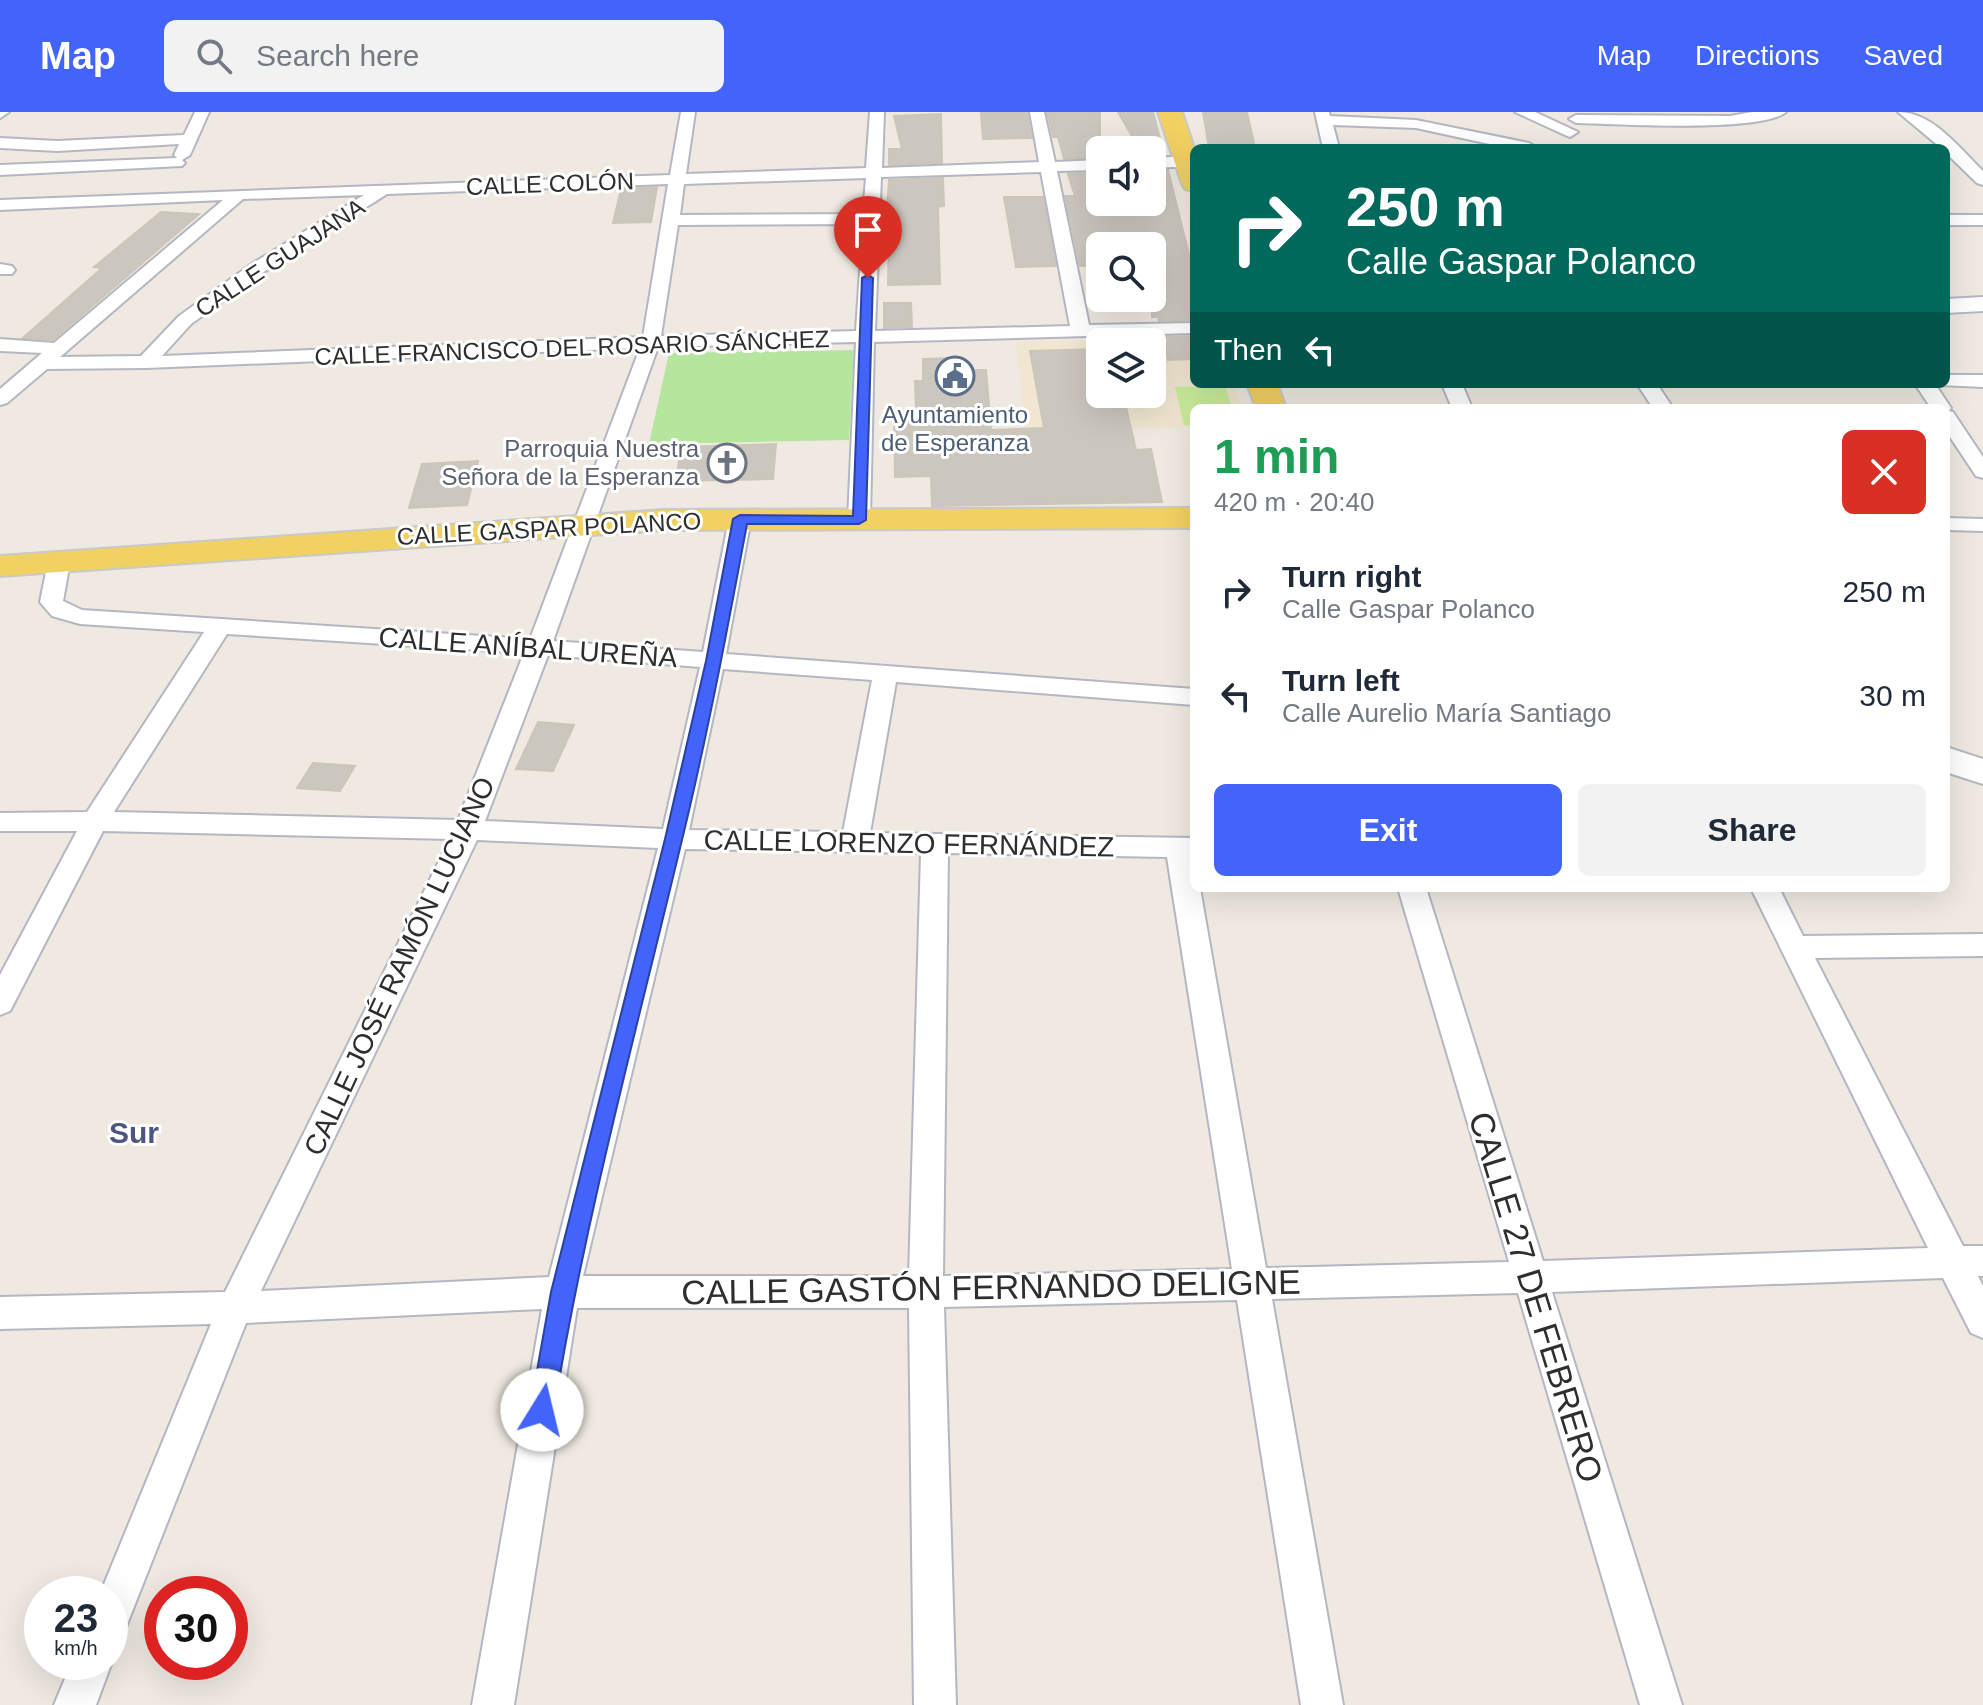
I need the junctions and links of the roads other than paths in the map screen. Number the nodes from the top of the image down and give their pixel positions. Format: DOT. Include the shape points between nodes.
graph roads {
  1 [pos="202,112"];
  2 [pos="688,112"];
  3 [pos="877,112"];
  4 [pos="1037,112"];
  5 [pos="1170,112"];
  6 [pos="1522,112"];
  7 [pos="1779,112"];
  8 [pos="1905,112"];
  9 [pos="1322,116"];
  10 [pos="1575,121"];
  11 [pos="189,139"];
  12 [pos="0,143"];
  13 [pos="1330,144"];
  14 [pos="1499,144"];
  15 [pos="1583,144"];
  16 [pos="1947,144"];
  17 [pos="1950,147"];
  18 [pos="177,163"];
  19 [pos="1166,165"];
  20 [pos="1086,166"];
  21 [pos="1190,166"];
  22 [pos="1049,167"];
  23 [pos="1190,169"];
  24 [pos="0,170"];
  25 [pos="874,172"];
  26 [pos="1950,172"];
  27 [pos="1980,174"];
  28 [pos="676,180"];
  29 [pos="382,191"];
  30 [pos="239,194"];
  31 [pos="161,197"];
  32 [pos="0,205"];
  33 [pos="871,219"];
  34 [pos="670,220"];
  35 [pos="1950,220"];
  36 [pos="1983,220"];
  37 [pos="1983,304"];
  38 [pos="1950,306"];
  39 [pos="1190,328"];
  40 [pos="1081,333"];
  41 [pos="865,338"];
  42 [pos="651,342"];
  43 [pos="0,345"];
  44 [pos="52,356"];
  45 [pos="146,362"];
  46 [pos="1950,381"];
  47 [pos="1983,381"];
  48 [pos="0,399"];
  49 [pos="1950,422"];
  50 [pos="1983,472"];
  51 [pos="1190,518"];
  52 [pos="740,519"];
  53 [pos="859,520"];
  54 [pos="1950,524"];
  55 [pos="586,525"];
  56 [pos="1983,525"];
  57 [pos="59,562"];
  58 [pos="0,566"];
  59 [pos="220,626"];
  60 [pos="539,647"];
  61 [pos="713,661"];
  62 [pos="885,675"];
  63 [pos="1190,697"];
  64 [pos="1950,760"];
  65 [pos="1983,772"];
  66 [pos="95,821"];
  67 [pos="0,822"];
  68 [pos="468,830"];
  69 [pos="674,839"];
  70 [pos="855,840"];
  71 [pos="935,844"];
  72 [pos="1186,848"];
  73 [pos="1190,876"];
  74 [pos="1192,892"];
  75 [pos="1413,892"];
  76 [pos="1767,892"];
  77 [pos="1983,945"];
  78 [pos="1795,947"];
  79 [pos="0,1003"];
  80 [pos="1968,1261"];
  81 [pos="1529,1277"];
  82 [pos="1249,1284"];
  83 [pos="562,1292"];
  84 [pos="926,1292"];
  85 [pos="235,1308"];
  86 [pos="0,1313"];
  87 [pos="1983,1322"];
  88 [pos="127,1576"];
  89 [pos="85,1680"];
  90 [pos="75,1705"];
  91 [pos="493,1705"];
  92 [pos="935,1705"];
  93 [pos="1322,1705"];
  94 [pos="1661,1705"];
  1 -- 11 [label="street"];
  2 -- 28 [label="street, CALLE JOSÉ RAMÓN LUCIANO"];
  3 -- 25 [label="street"];
  4 -- 22 [label="street"];
  5 -- 21 [label="main road"];
  6 -- 10 [label="street"];
  7 -- 10 [label="street" via="1730,120"];
  8 -- 16 [label="street"];
  9 -- 13 [label="street"];
  9 -- 14 [label="street" via="1416,124"];
  10 -- 15 [label="street"];
  11 -- 12 [label="street" via="57,146"];
  11 -- 18 [label="street"];
  17 -- 27 [label="street"];
  18 -- 24 [label="street"];
  18 -- 31 [label="street"];
  19 -- 23 [label="street"];
  20 -- 22 [label="street, CALLE COLÓN"];
  22 -- 25 [label="street, CALLE COLÓN"];
  22 -- 40 [label="street"];
  25 -- 28 [label="street, CALLE COLÓN"];
  25 -- 33 [label="street"];
  26 -- 27 [label="street"];
  28 -- 29 [label="street, CALLE COLÓN"];
  28 -- 34 [label="street, CALLE JOSÉ RAMÓN LUCIANO"];
  29 -- 30 [label="street, CALLE COLÓN"];
  29 -- 45 [label="street, CALLE GUAJANA" via="185,320"];
  30 -- 31 [label="street, CALLE COLÓN"];
  30 -- 44 [label="street"];
  31 -- 32 [label="street, CALLE COLÓN"];
  33 -- 34 [label="street"];
  33 -- 41 [label="street"];
  34 -- 42 [label="street, CALLE JOSÉ RAMÓN LUCIANO"];
  35 -- 36 [label="street"];
  37 -- 38 [label="street"];
  39 -- 40 [label="street, CALLE FRANCISCO DEL ROSARIO SÁNCHEZ"];
  40 -- 41 [label="street, CALLE FRANCISCO DEL ROSARIO SÁNCHEZ"];
  41 -- 42 [label="street, CALLE FRANCISCO DEL ROSARIO SÁNCHEZ"];
  41 -- 53 [label="street"];
  42 -- 45 [label="street, CALLE FRANCISCO DEL ROSARIO SÁNCHEZ"];
  42 -- 55 [label="street, CALLE JOSÉ RAMÓN LUCIANO"];
  43 -- 44 [label="street, CALLE FRANCISCO DEL ROSARIO SÁNCHEZ"];
  44 -- 45 [label="street, CALLE FRANCISCO DEL ROSARIO SÁNCHEZ"];
  44 -- 48 [label="street"];
  46 -- 47 [label="street"];
  49 -- 50 [label="street"];
  51 -- 53 [label="main road, CALLE GASPAR POLANCO"];
  52 -- 53 [label="main road, CALLE GASPAR POLANCO"];
  52 -- 55 [label="main road, CALLE GASPAR POLANCO"];
  52 -- 61 [label="street"];
  54 -- 56 [label="street"];
  55 -- 57 [label="main road, CALLE GASPAR POLANCO"];
  55 -- 60 [label="street, CALLE JOSÉ RAMÓN LUCIANO"];
  57 -- 58 [label="main road, CALLE GASPAR POLANCO"];
  57 -- 59 [label="street, CALLE ANÍBAL UREÑA" via="51,602 60,611 80,617"];
  59 -- 60 [label="street, CALLE ANÍBAL UREÑA"];
  59 -- 66 [label="street"];
  60 -- 61 [label="street, CALLE ANÍBAL UREÑA"];
  60 -- 68 [label="street, CALLE JOSÉ RAMÓN LUCIANO"];
  61 -- 62 [label="street, CALLE ANÍBAL UREÑA"];
  61 -- 69 [label="street"];
  62 -- 63 [label="street, CALLE ANÍBAL UREÑA"];
  62 -- 70 [label="street"];
  64 -- 65 [label="street"];
  66 -- 67 [label="street, CALLE LORENZO FERNÁNDEZ"];
  66 -- 68 [label="street, CALLE LORENZO FERNÁNDEZ"];
  66 -- 79 [label="street"];
  68 -- 69 [label="street, CALLE LORENZO FERNÁNDEZ"];
  68 -- 85 [label="street, CALLE JOSÉ RAMÓN LUCIANO"];
  69 -- 70 [label="street, CALLE LORENZO FERNÁNDEZ"];
  69 -- 83 [label="street"];
  70 -- 71 [label="street, CALLE LORENZO FERNÁNDEZ"];
  71 -- 72 [label="street, CALLE LORENZO FERNÁNDEZ"];
  71 -- 84 [label="street"];
  72 -- 73 [label="street"];
  74 -- 82 [label="street"];
  75 -- 81 [label="street, CALLE 27 DE FEBRERO"];
  76 -- 78 [label="street"];
  77 -- 78 [label="street"];
  78 -- 80 [label="street"];
  80 -- 81 [label="street, CALLE GASTÓN FERNANDO DELIGNE"];
  80 -- 87 [label="street"];
  81 -- 82 [label="street, CALLE GASTÓN FERNANDO DELIGNE"];
  81 -- 94 [label="street, CALLE 27 DE FEBRERO"];
  82 -- 84 [label="street, CALLE GASTÓN FERNANDO DELIGNE"];
  82 -- 93 [label="street"];
  83 -- 84 [label="street, CALLE GASTÓN FERNANDO DELIGNE"];
  83 -- 85 [label="street, CALLE GASTÓN FERNANDO DELIGNE"];
  83 -- 91 [label="street"];
  84 -- 92 [label="street"];
  85 -- 86 [label="street, CALLE GASTÓN FERNANDO DELIGNE"];
  85 -- 88 [label="street, CALLE JOSÉ RAMÓN LUCIANO"];
  89 -- 90 [label="street"];
}
